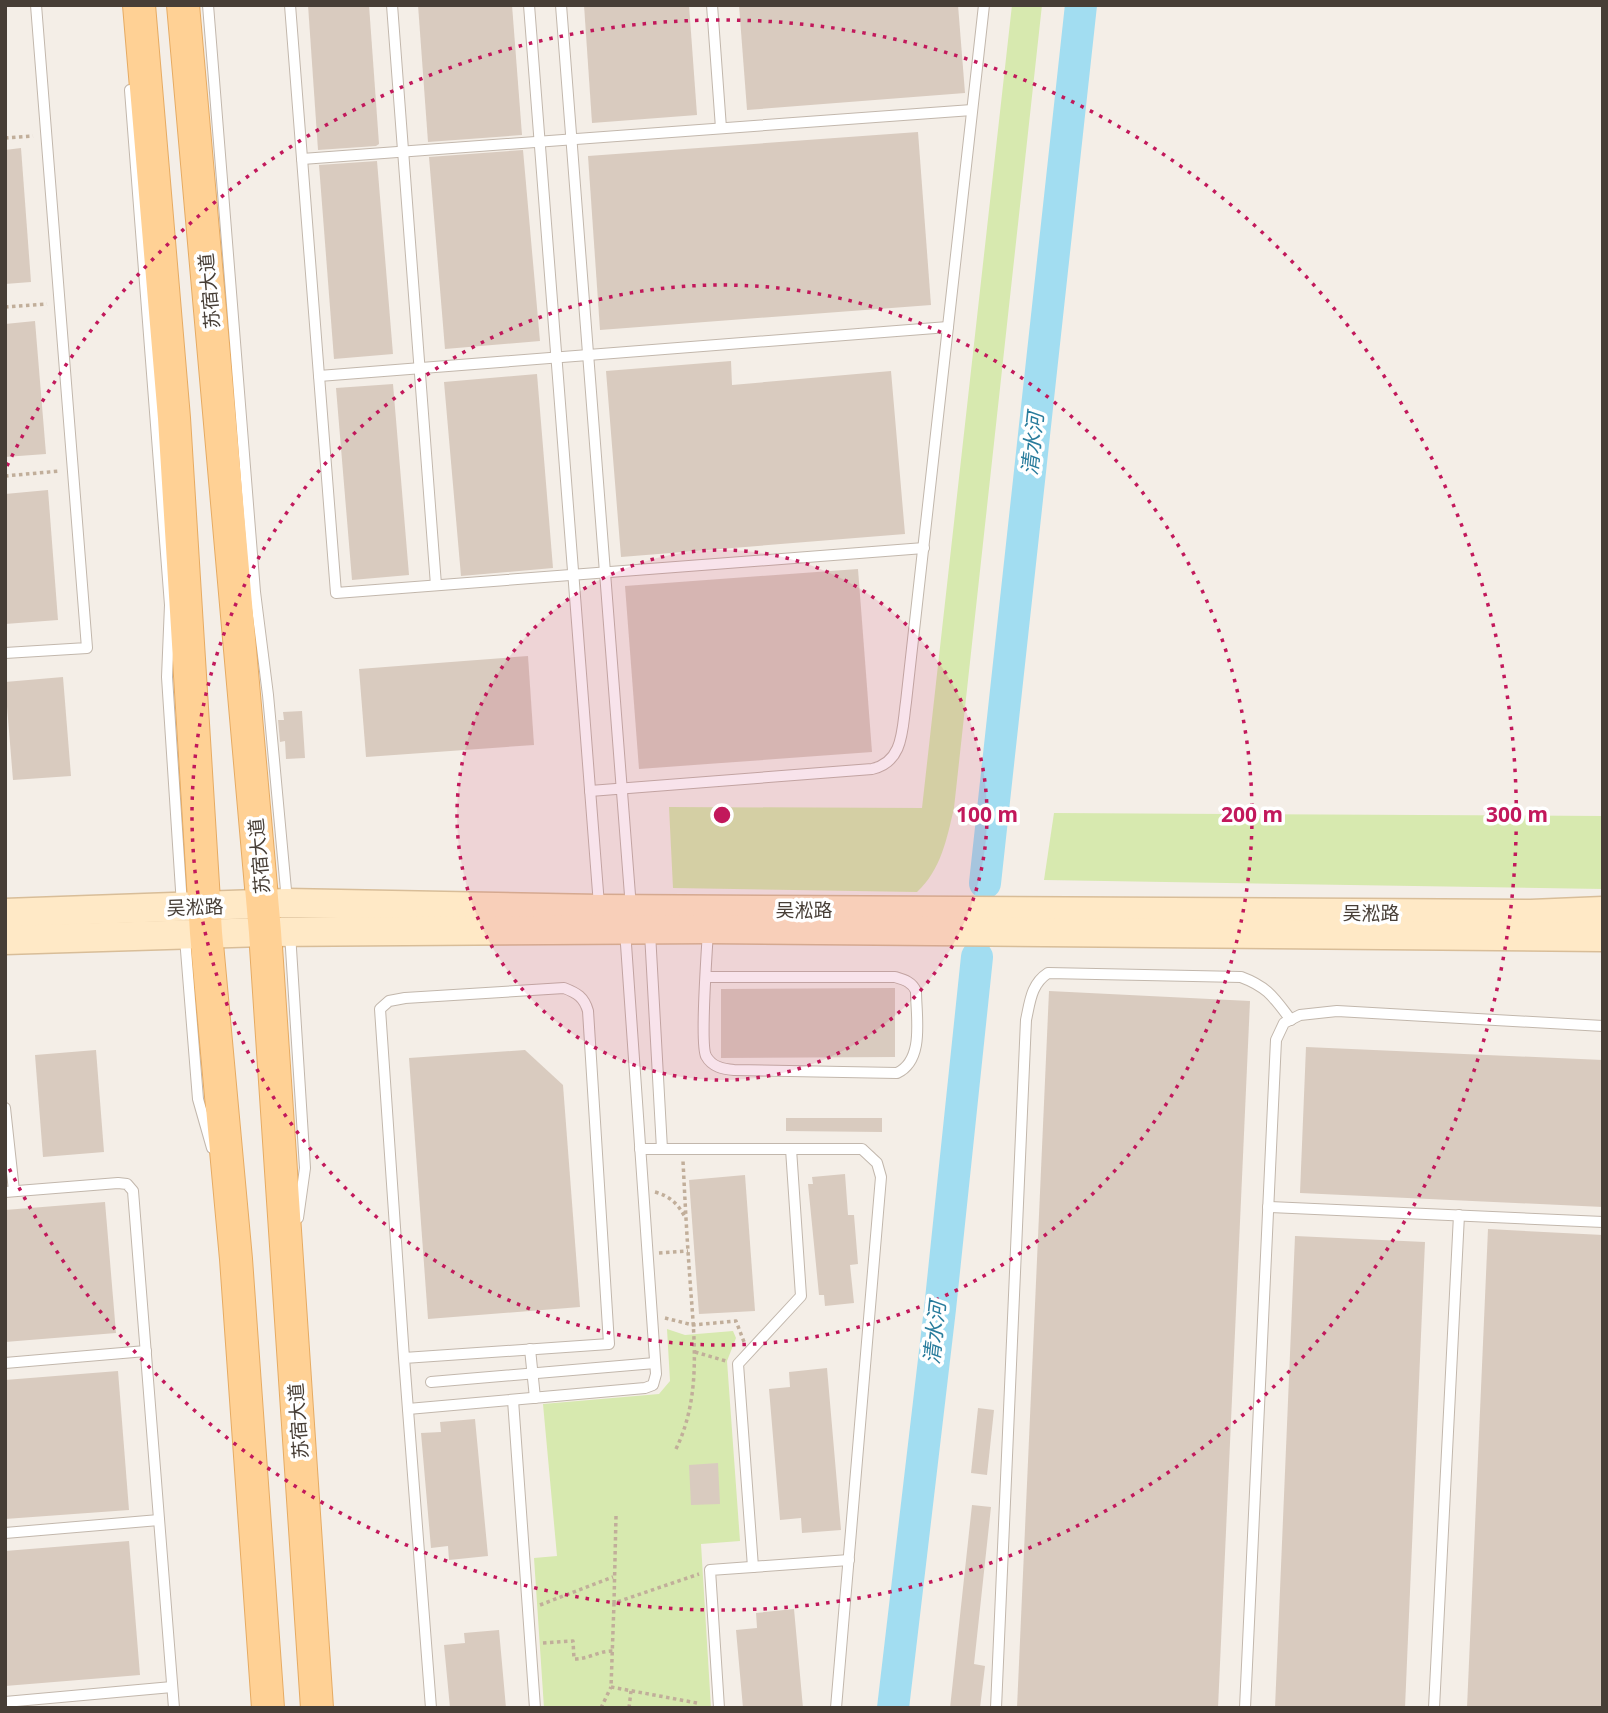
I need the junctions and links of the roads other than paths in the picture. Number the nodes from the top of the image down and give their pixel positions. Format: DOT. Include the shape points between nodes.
graph roads {
  1 [pos="36,5"];
  2 [pos="139,5"];
  3 [pos="183,5"];
  4 [pos="208,5"];
  5 [pos="290,5"];
  6 [pos="392,5"];
  7 [pos="529,5"];
  8 [pos="561,5"];
  9 [pos="712,5"];
  10 [pos="984,5"];
  11 [pos="129,75"];
  12 [pos="972,110"];
  13 [pos="721,128"];
  14 [pos="571,139"];
  15 [pos="539,142"];
  16 [pos="403,152"];
  17 [pos="302,159"];
  18 [pos="948,327"];
  19 [pos="588,355"];
  20 [pos="556,358"];
  21 [pos="419,368"];
  22 [pos="319,376"];
  23 [pos="924,548"];
  24 [pos="605,572"];
  25 [pos="573,575"];
  26 [pos="436,585"];
  27 [pos="5,653"];
  28 [pos="622,789"];
  29 [pos="590,791"];
  30 [pos="1603,911"];
  31 [pos="5,913"];
  32 [pos="280,917"];
  33 [pos="626,919"];
  34 [pos="195,920"];
  35 [pos="708,929"];
  36 [pos="1603,937"];
  37 [pos="5,940"];
  38 [pos="706,977"];
  39 [pos="1291,1020"];
  40 [pos="1603,1026"];
  41 [pos="5,1108"];
  42 [pos="640,1149"];
  43 [pos="662,1149"];
  44 [pos="792,1149"];
  45 [pos="213,1162"];
  46 [pos="10,1192"];
  47 [pos="1268,1207"];
  48 [pos="1459,1215"];
  49 [pos="1603,1222"];
  50 [pos="299,1232"];
  51 [pos="530,1349"];
  52 [pos="146,1352"];
  53 [pos="404,1358"];
  54 [pos="5,1363"];
  55 [pos="655,1363"];
  56 [pos="532,1373"];
  57 [pos="431,1382"];
  58 [pos="535,1398"];
  59 [pos="513,1399"];
  60 [pos="408,1409"];
  61 [pos="159,1520"];
  62 [pos="5,1533"];
  63 [pos="849,1560"];
  64 [pos="753,1567"];
  65 [pos="172,1687"];
  66 [pos="5,1702"];
  67 [pos="174,1708"];
  68 [pos="268,1708"];
  69 [pos="317,1708"];
  70 [pos="430,1708"];
  71 [pos="535,1708"];
  72 [pos="719,1708"];
  73 [pos="836,1708"];
  74 [pos="996,1708"];
  75 [pos="1245,1708"];
  76 [pos="1434,1708"];
  1 -- 27 [label="lane" via="87,648"];
  2 -- 34 [label="main road" via="174,418"];
  3 -- 32 [label="main road, 苏宿大道"];
  4 -- 32 [label="lane" via="253,579 268,695"];
  5 -- 17 [label="lane"];
  6 -- 16 [label="lane"];
  7 -- 15 [label="lane"];
  8 -- 14 [label="lane"];
  9 -- 13 [label="lane"];
  10 -- 12 [label="lane"];
  11 -- 34 [label="lane" via="170,605 167,677"];
  12 -- 13 [label="lane"];
  12 -- 18 [label="lane"];
  13 -- 14 [label="lane"];
  14 -- 15 [label="lane"];
  14 -- 19 [label="lane"];
  15 -- 16 [label="lane"];
  15 -- 20 [label="lane"];
  16 -- 17 [label="lane"];
  16 -- 21 [label="lane"];
  17 -- 22 [label="lane"];
  18 -- 19 [label="lane"];
  18 -- 23 [label="lane"];
  19 -- 20 [label="lane"];
  19 -- 24 [label="lane"];
  20 -- 21 [label="lane"];
  20 -- 25 [label="lane"];
  21 -- 22 [label="lane"];
  21 -- 26 [label="lane"];
  22 -- 26 [label="lane" via="336,593"];
  23 -- 24 [label="lane"];
  23 -- 28 [label="lane" via="899,747 885,766"];
  24 -- 25 [label="lane"];
  24 -- 28 [label="lane"];
  25 -- 26 [label="lane"];
  25 -- 29 [label="lane"];
  28 -- 29 [label="lane"];
  28 -- 33 [label="lane"];
  29 -- 33 [label="lane"];
  30 -- 33 [label="main road, 吴淞路"];
  31 -- 34 [label="main road, 吴淞路"];
  32 -- 33 [label="main road, 吴淞路"];
  32 -- 34 [label="main road, 吴淞路"];
  32 -- 50 [label="lane" via="305,1168"];
  32 -- 69 [label="main road, 苏宿大道"];
  33 -- 35 [label="main road, 吴淞路"];
  33 -- 42 [label="lane"];
  33 -- 43 [label="lane"];
  34 -- 37 [label="main road, 吴淞路"];
  34 -- 45 [label="lane" via="198,1099"];
  34 -- 68 [label="main road" via="236,1259"];
  35 -- 36 [label="main road, 吴淞路"];
  35 -- 38 [label="lane"];
  38 -- 38 [label="lane" via="705,1055 721,1069 897,1073 911,1062 916,1050 916,992 905,980"];
  39 -- 40 [label="lane" via="1337,1011"];
  39 -- 47 [label="lane" via="1284,1023 1276,1040"];
  39 -- 74 [label="lane" via="1259,983 1241,977 1048,973 1031,994 1025,1034"];
  41 -- 46 [label="lane"];
  42 -- 43 [label="lane"];
  42 -- 55 [label="lane"];
  43 -- 44 [label="lane"];
  44 -- 63 [label="lane" via="862,1149 877,1163 881,1177"];
  44 -- 64 [label="lane" via="801,1296 738,1364"];
  46 -- 52 [label="lane" via="127,1184 133,1191"];
  47 -- 48 [label="lane"];
  47 -- 75 [label="lane"];
  48 -- 49 [label="lane"];
  48 -- 76 [label="lane"];
  51 -- 53 [label="lane"];
  51 -- 53 [label="lane" via="609,1344 588,1012 577,993 564,988 405,998 388,1001 380,1009"];
  51 -- 56 [label="lane"];
  52 -- 54 [label="lane"];
  52 -- 61 [label="lane"];
  53 -- 60 [label="lane"];
  55 -- 56 [label="lane"];
  55 -- 58 [label="lane" via="653,1385 645,1388"];
  56 -- 57 [label="lane"];
  56 -- 58 [label="lane"];
  58 -- 59 [label="lane"];
  59 -- 60 [label="lane"];
  59 -- 71 [label="lane"];
  60 -- 70 [label="lane"];
  61 -- 62 [label="lane"];
  61 -- 65 [label="lane"];
  63 -- 64 [label="lane"];
  63 -- 73 [label="lane"];
  64 -- 72 [label="lane" via="710,1570"];
  65 -- 66 [label="lane"];
  65 -- 67 [label="lane"];
}
